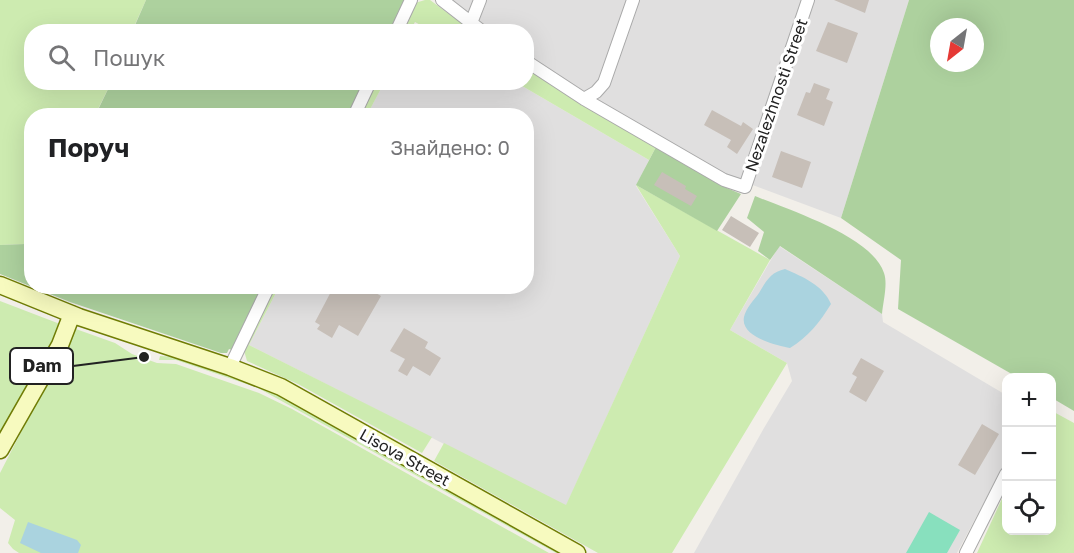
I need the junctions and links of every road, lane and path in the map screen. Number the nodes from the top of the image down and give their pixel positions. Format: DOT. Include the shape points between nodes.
graph roads {
  1 [pos="411,0"];
  2 [pos="442,0"];
  3 [pos="480,0"];
  4 [pos="633,0"];
  5 [pos="808,0"];
  6 [pos="471,23"];
  7 [pos="400,24"];
  8 [pos="534,66"];
  9 [pos="366,90"];
  10 [pos="584,99"];
  11 [pos="358,108"];
  12 [pos="0,285"];
  13 [pos="265,294"];
  14 [pos="72,314"];
  15 [pos="230,367"];
  16 [pos="0,450"];
  17 [pos="1002,481"];
  18 [pos="577,553"];
  19 [pos="966,553"];
  1 -- 7 [label="street"];
  2 -- 6 [label="street"];
  3 -- 6 [label="street"];
  4 -- 10 [label="street" via="604,83"];
  5 -- 10 [label="street, Nezalezhnosti Street" via="745,187 724,180"];
  8 -- 10 [label="street, Nezalezhnosti Street"];
  9 -- 11 [label="street"];
  12 -- 14 [label="street, Lisova Street"];
  13 -- 15 [label="street"];
  14 -- 15 [label="street, Lisova Street"];
  14 -- 16 [label="street" via="60,345"];
  15 -- 18 [label="street, Lisova Street" via="281,387"];
  17 -- 19 [label="street"];
}
